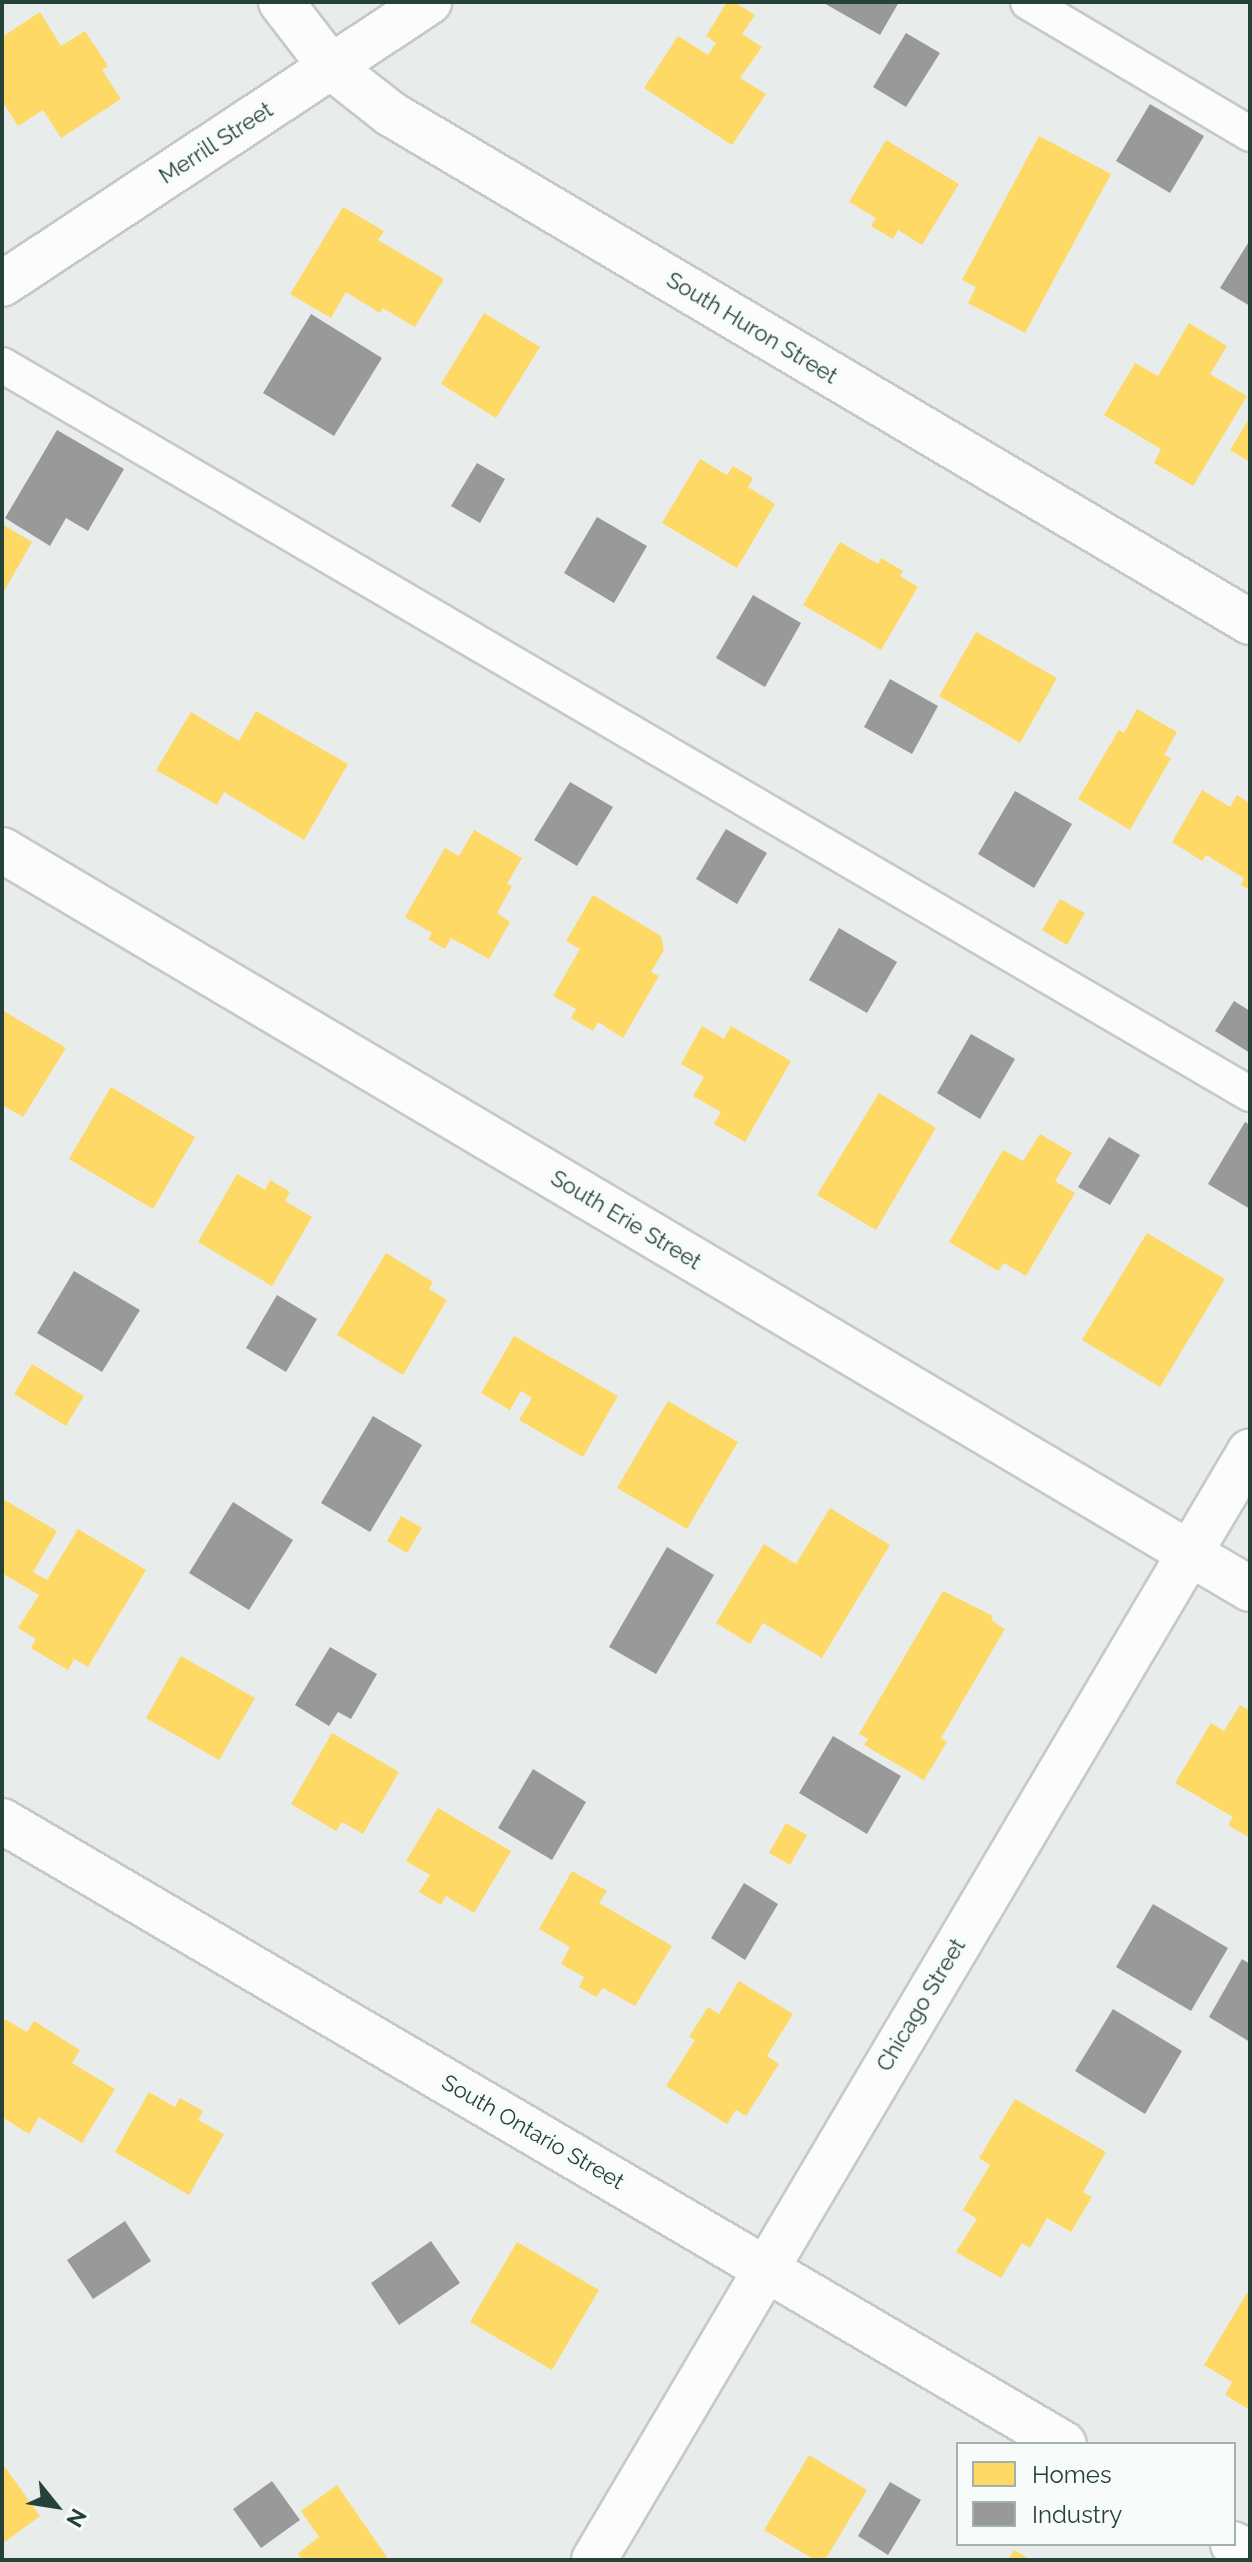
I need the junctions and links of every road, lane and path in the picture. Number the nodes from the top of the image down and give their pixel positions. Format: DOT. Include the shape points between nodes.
graph roads {
  1 [pos="281,2"];
  2 [pos="429,2"];
  3 [pos="1028,2"];
  4 [pos="331,67"];
  5 [pos="1250,134"];
  6 [pos="2,284"];
  7 [pos="2,365"];
  8 [pos="1250,622"];
  9 [pos="2,850"];
  10 [pos="1250,1094"];
  11 [pos="1250,1451"];
  12 [pos="1189,1553"];
  13 [pos="1250,1589"];
  14 [pos="2,1821"];
  15 [pos="766,2268"];
  16 [pos="1061,2442"];
  17 [pos="594,2560"];
  1 -- 4 [label="street, South Huron Street"];
  2 -- 4 [label="street, Merrill Street"];
  3 -- 5 [label="lane"];
  4 -- 6 [label="street, Merrill Street"];
  4 -- 8 [label="street, South Huron Street" via="391,114"];
  7 -- 10 [label="lane"];
  9 -- 12 [label="street, South Erie Street"];
  11 -- 12 [label="street, Chicago Street"];
  12 -- 13 [label="street, South Erie Street"];
  12 -- 15 [label="street, Chicago Street"];
  14 -- 15 [label="street, South Ontario Street"];
  15 -- 16 [label="street, South Ontario Street"];
  15 -- 17 [label="street, Chicago Street"];
}
